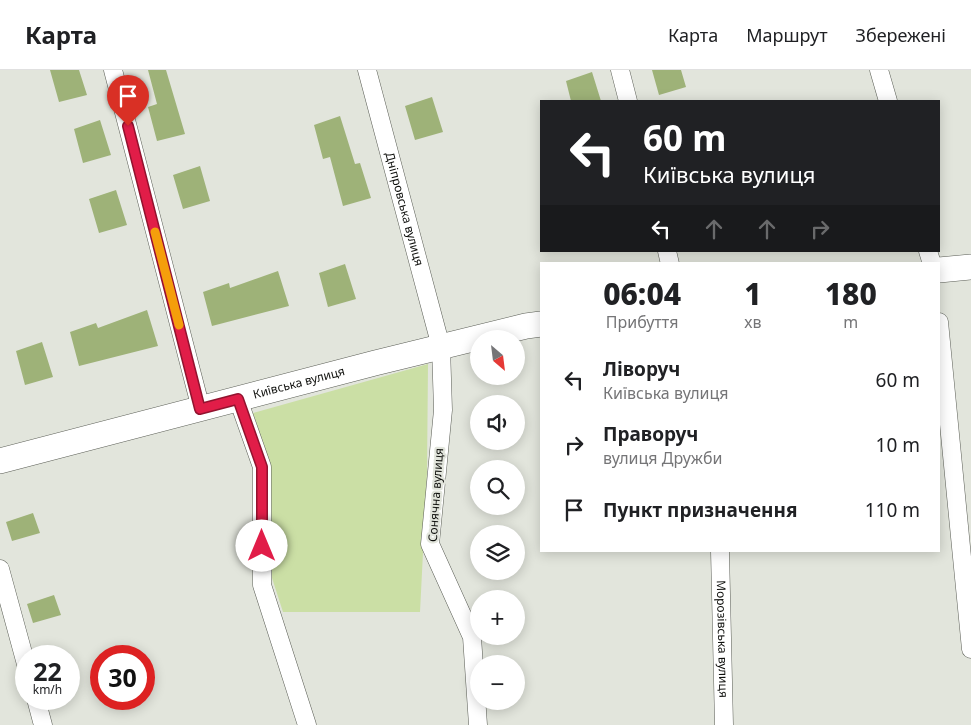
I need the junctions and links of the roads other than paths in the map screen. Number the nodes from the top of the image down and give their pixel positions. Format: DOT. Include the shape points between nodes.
graph roads {
  1 [pos="113,70"];
  2 [pos="367,70"];
  3 [pos="620,70"];
  4 [pos="879,70"];
  5 [pos="628,100"];
  6 [pos="888,100"];
  7 [pos="971,267"];
  8 [pos="940,270"];
  9 [pos="540,324"];
  10 [pos="940,332"];
  11 [pos="441,347"];
  12 [pos="238,399"];
  13 [pos="200,409"];
  14 [pos="0,461"];
  15 [pos="720,552"];
  16 [pos="0,569"];
  17 [pos="21,645"];
  18 [pos="971,648"];
  19 [pos="39,710"];
  20 [pos="43,725"];
  21 [pos="307,725"];
  22 [pos="478,725"];
  23 [pos="724,725"];
  1 -- 13 [label="street"];
  2 -- 11 [label="street, Дніпровська вулиця"];
  3 -- 5 [label="street"];
  4 -- 6 [label="street"];
  7 -- 8 [label="main road"];
  9 -- 11 [label="main road, Київська вулиця"];
  10 -- 18 [label="street"];
  11 -- 12 [label="main road, Київська вулиця"];
  11 -- 22 [label="street, Сонячна вулиця" via="443,410 430,544 472,637"];
  12 -- 13 [label="main road, Київська вулиця"];
  12 -- 21 [label="street" via="262,467 262,585"];
  13 -- 14 [label="main road, Київська вулиця"];
  15 -- 23 [label="street, Морозівська вулиця"];
  16 -- 17 [label="street"];
  19 -- 20 [label="street"];
}
